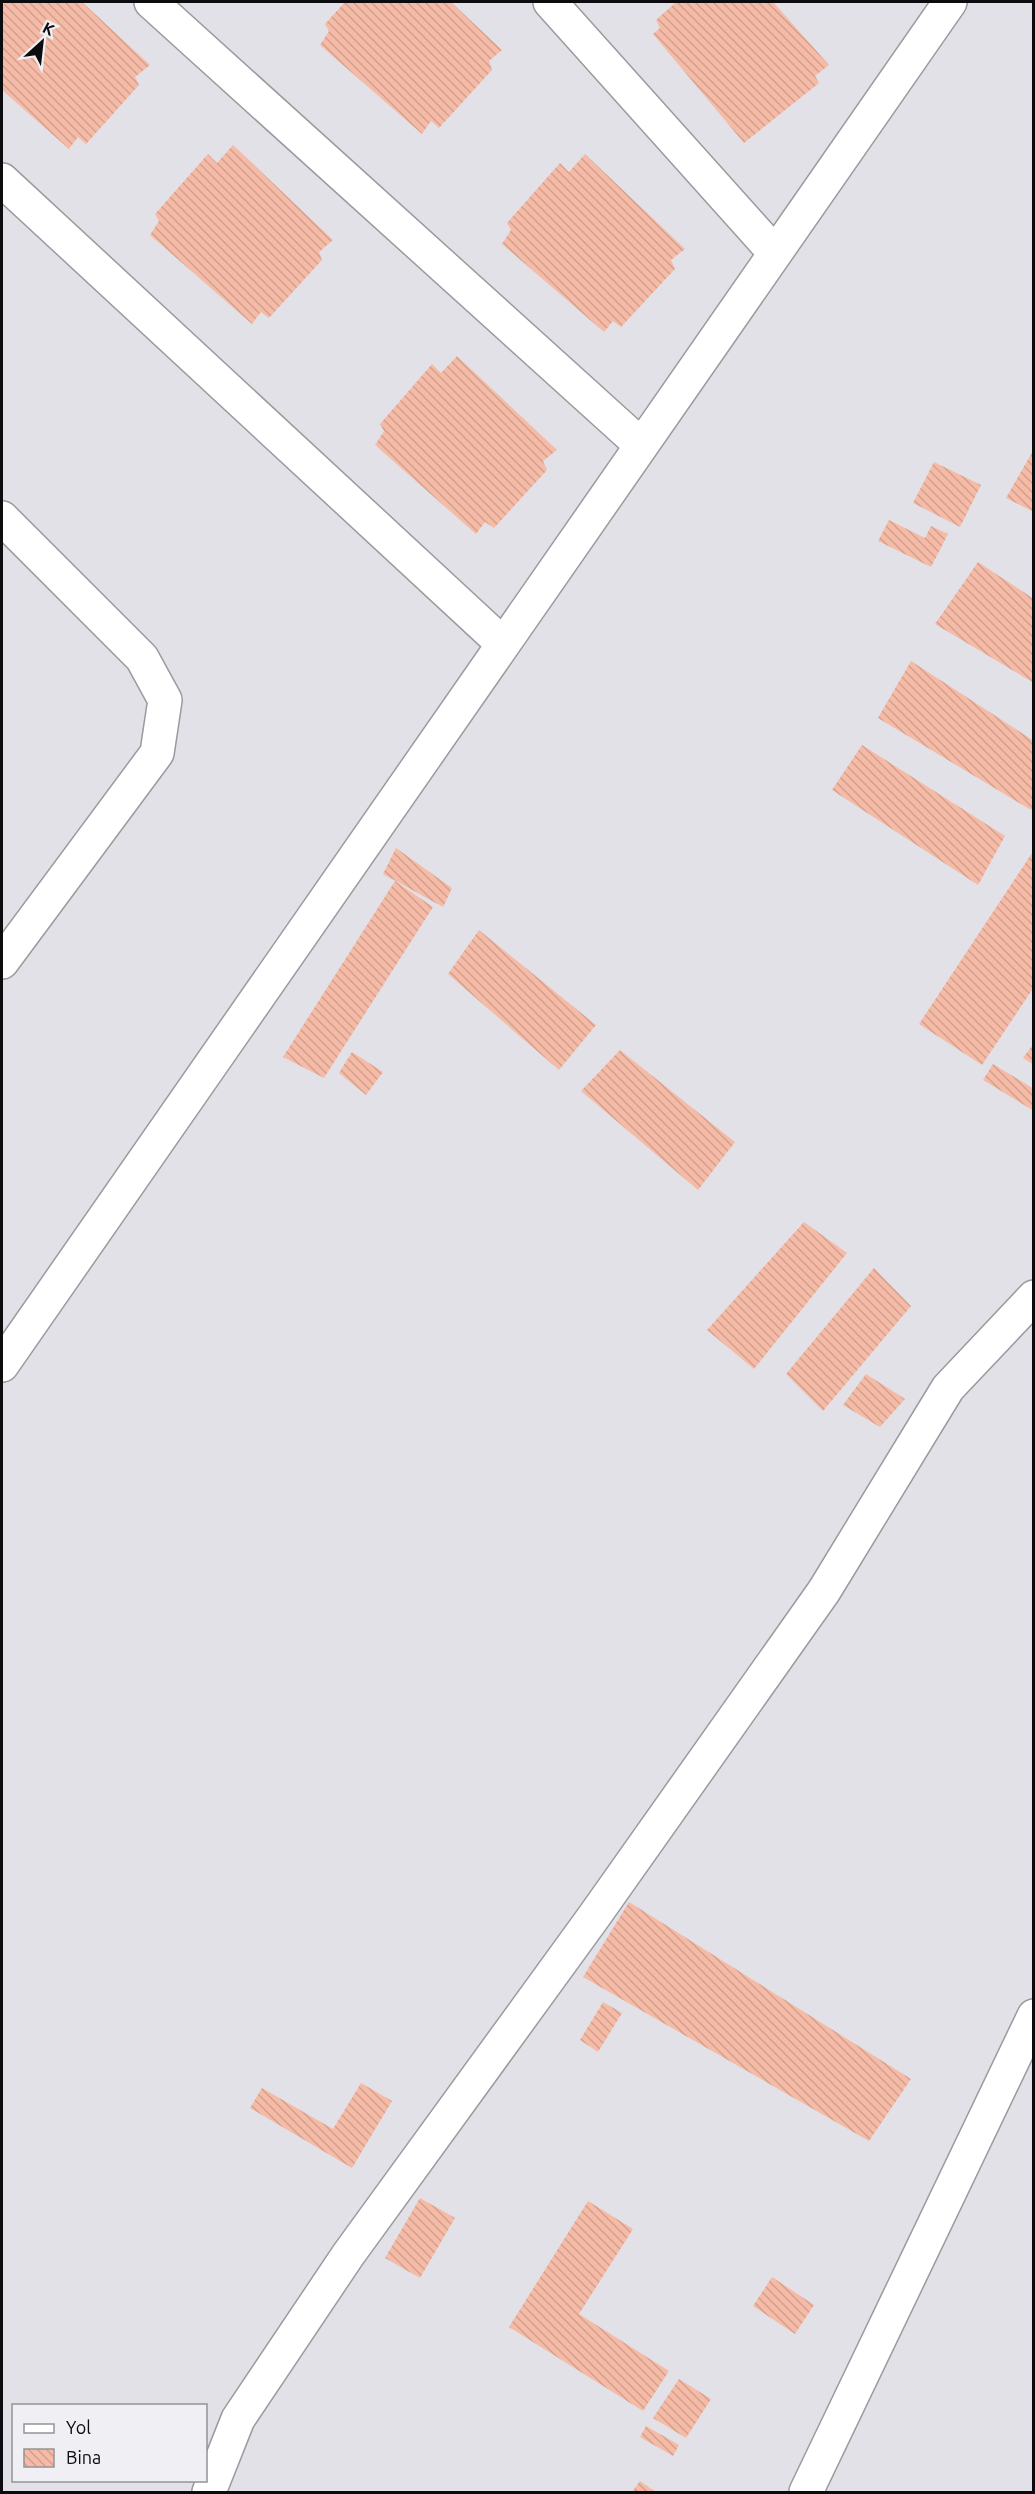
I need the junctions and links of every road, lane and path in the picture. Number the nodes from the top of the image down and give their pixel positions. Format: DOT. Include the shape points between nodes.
graph roads {
  1 [pos="151,2"];
  2 [pos="550,2"];
  3 [pos="950,2"];
  4 [pos="2,180"];
  5 [pos="775,253"];
  6 [pos="641,446"];
  7 [pos="2,518"];
  8 [pos="503,644"];
  9 [pos="2,963"];
  10 [pos="1034,1297"];
  11 [pos="2,1365"];
  12 [pos="1034,2016"];
  13 [pos="209,2493"];
  14 [pos="806,2493"];
  1 -- 6 [label="street"];
  2 -- 5 [label="street"];
  3 -- 5 [label="street"];
  4 -- 8 [label="street"];
  5 -- 6 [label="street"];
  6 -- 8 [label="street"];
  7 -- 9 [label="street" via="142,658 165,699 157,753"];
  8 -- 11 [label="street"];
  10 -- 13 [label="street" via="948,1388 824,1591 348,2255 238,2419"];
  12 -- 14 [label="street"];
}
